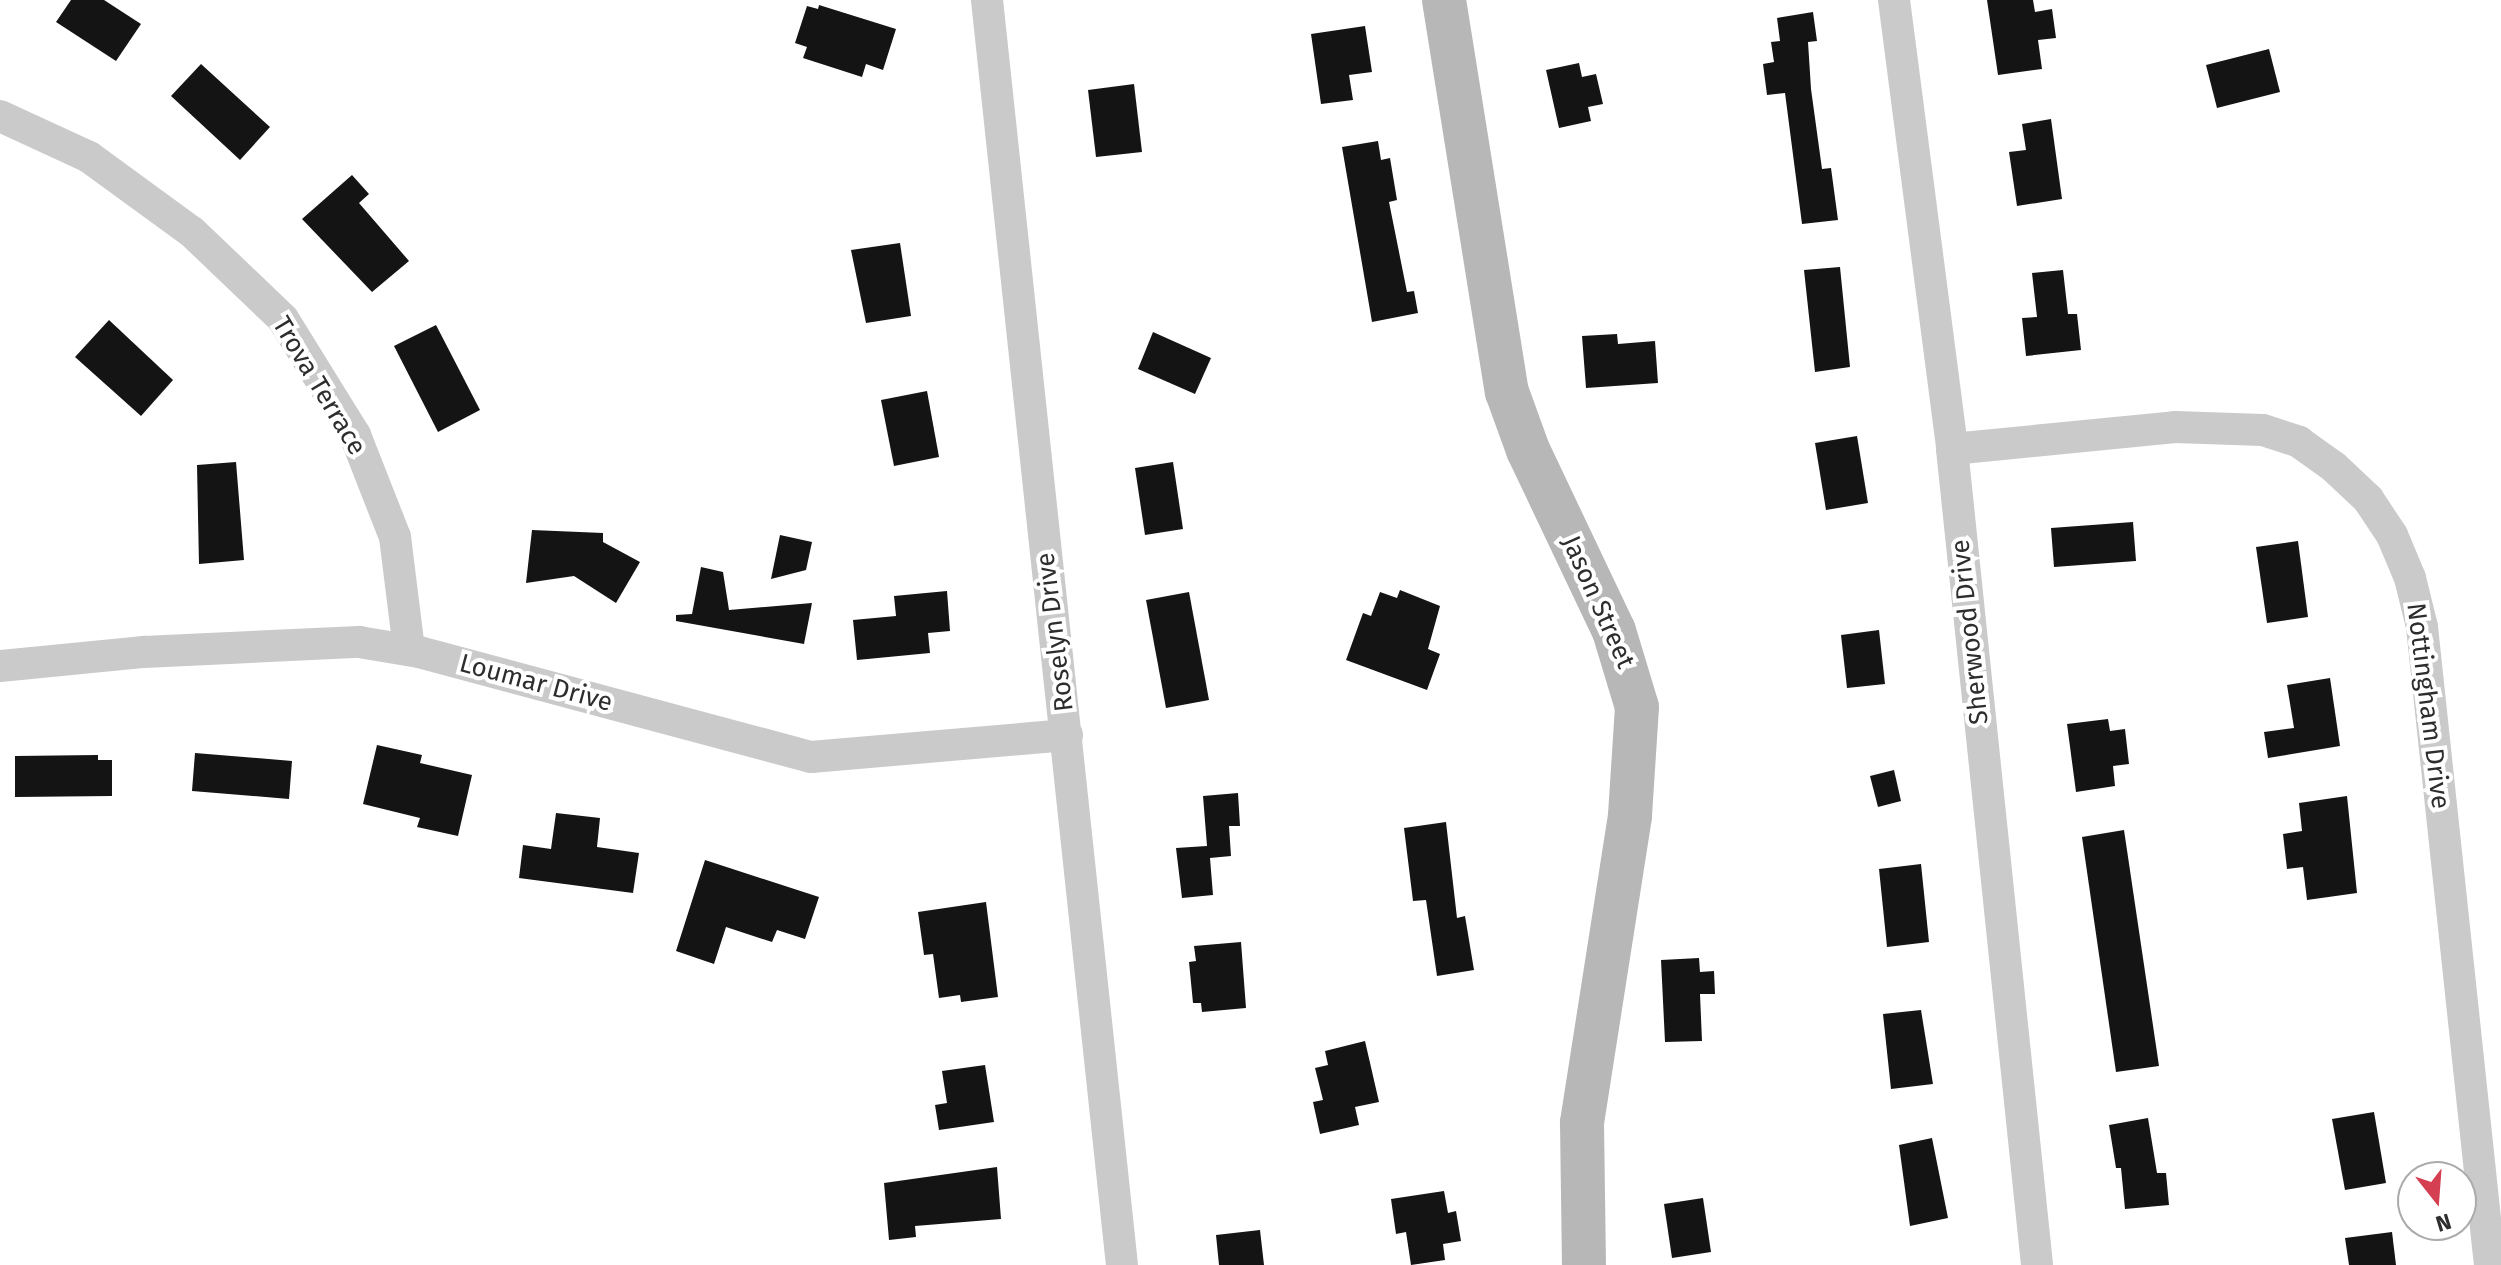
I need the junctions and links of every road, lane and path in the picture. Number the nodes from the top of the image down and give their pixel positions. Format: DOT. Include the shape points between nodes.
graph roads {
  1 [pos="987,0"];
  2 [pos="1444,0"];
  3 [pos="1894,0"];
  4 [pos="0,116"];
  5 [pos="1952,449"];
  6 [pos="409,650"];
  7 [pos="0,666"];
  8 [pos="1067,735"];
  9 [pos="1122,1265"];
  10 [pos="1584,1265"];
  11 [pos="2037,1265"];
  12 [pos="2490,1265"];
  1 -- 8 [label="street, Roselyn Drive"];
  2 -- 10 [label="street, Jason Street" via="1507,392 1528,450 1614,631 1637,707 1630,816 1584,1109 1579,1187"];
  3 -- 5 [label="street, Sherwood Drive"];
  4 -- 6 [label="street, Trova Terrace" via="89,157 192,232 283,319 355,435 395,537"];
  5 -- 11 [label="street, Sherwood Drive"];
  5 -- 12 [label="street, Nottingham Drive" via="2175,427 2263,430 2299,442 2334,467 2368,499 2392,535 2422,627"];
  6 -- 7 [label="street, Loumar Drive" via="359,642 144,652"];
  6 -- 8 [label="street, Loumar Drive" via="811,757"];
  8 -- 9 [label="street, Roselyn Drive"];
}
